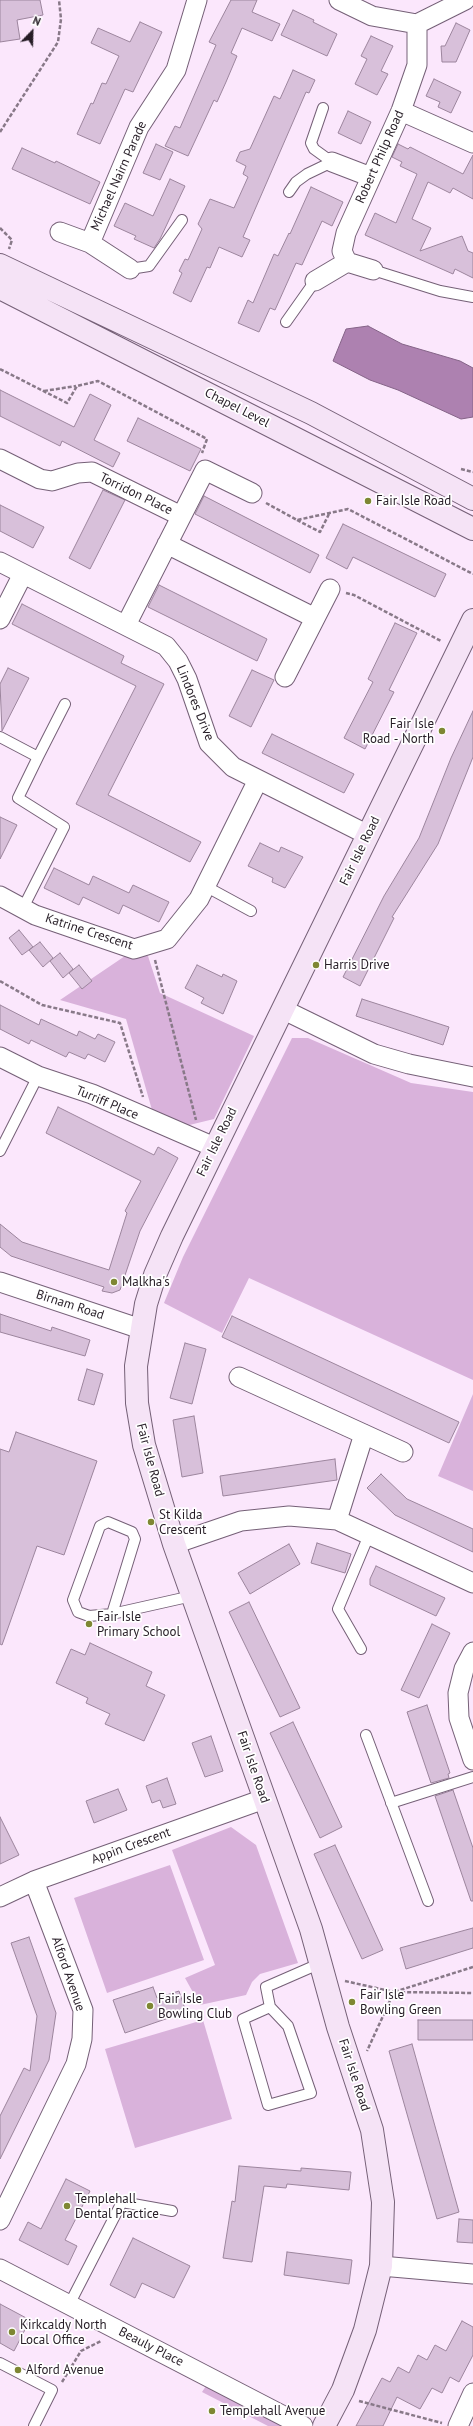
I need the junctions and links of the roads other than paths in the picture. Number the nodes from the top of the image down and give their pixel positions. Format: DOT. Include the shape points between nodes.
graph roads {
  1 [pos="197,0"];
  2 [pos="339,0"];
  3 [pos="465,0"];
  4 [pos="417,24"];
  5 [pos="323,108"];
  6 [pos="401,111"];
  7 [pos="473,143"];
  8 [pos="332,162"];
  9 [pos="371,177"];
  10 [pos="289,192"];
  11 [pos="182,220"];
  12 [pos="60,232"];
  13 [pos="90,243"];
  14 [pos="4,258"];
  15 [pos="347,262"];
  16 [pos="130,269"];
  17 [pos="373,270"];
  18 [pos="315,281"];
  19 [pos="0,288"];
  20 [pos="473,297"];
  21 [pos="286,322"];
  22 [pos="0,459"];
  23 [pos="252,493"];
  24 [pos="473,499"];
  25 [pos="181,516"];
  26 [pos="473,529"];
  27 [pos="167,544"];
  28 [pos="0,562"];
  29 [pos="23,574"];
  30 [pos="330,589"];
  31 [pos="315,618"];
  32 [pos="0,620"];
  33 [pos="473,620"];
  34 [pos="126,625"];
  35 [pos="464,649"];
  36 [pos="285,677"];
  37 [pos="65,704"];
  38 [pos="0,737"];
  39 [pos="38,757"];
  40 [pos="258,780"];
  41 [pos="368,835"];
  42 [pos="205,886"];
  43 [pos="0,896"];
  44 [pos="22,908"];
  45 [pos="251,911"];
  46 [pos="282,1009"];
  47 [pos="0,1057"];
  48 [pos="38,1076"];
  49 [pos="473,1077"];
  50 [pos="208,1144"];
  51 [pos="0,1151"];
  52 [pos="0,1282"];
  53 [pos="141,1328"];
  54 [pos="239,1377"];
  55 [pos="364,1434"];
  56 [pos="403,1452"];
  57 [pos="337,1520"];
  58 [pos="369,1536"];
  59 [pos="174,1544"];
  60 [pos="473,1583"];
  61 [pos="192,1596"];
  62 [pos="112,1614"];
  63 [pos="361,1648"];
  64 [pos="473,1652"];
  65 [pos="366,1735"];
  66 [pos="473,1760"];
  67 [pos="473,1778"];
  68 [pos="264,1799"];
  69 [pos="391,1803"];
  70 [pos="34,1881"];
  71 [pos="0,1897"];
  72 [pos="428,1901"];
  73 [pos="323,1970"];
  74 [pos="270,2007"];
  75 [pos="172,2211"];
  76 [pos="0,2220"];
  77 [pos="380,2266"];
  78 [pos="0,2269"];
  79 [pos="473,2274"];
  80 [pos="69,2305"];
  81 [pos="0,2363"];
  82 [pos="473,2393"];
  83 [pos="452,2425"];
  84 [pos="34,2426"];
  85 [pos="303,2426"];
  86 [pos="324,2426"];
  1 -- 13 [label="street, Michael Nairn Parade" via="176,70 139,126"];
  2 -- 4 [label="street" via="372,16"];
  3 -- 4 [label="street"];
  4 -- 6 [label="street, Robert Philp Road" via="417,65"];
  5 -- 8 [label="lane" via="311,143 314,149"];
  6 -- 7 [label="street"];
  6 -- 9 [label="street, Robert Philp Road"];
  8 -- 9 [label="street"];
  8 -- 10 [label="lane" via="307,174 296,182"];
  9 -- 15 [label="street, Robert Philp Road" via="346,233 342,251"];
  11 -- 16 [label="lane" via="149,266"];
  12 -- 13 [label="street"];
  13 -- 16 [label="street"];
  14 -- 24 [label="street, Chapel Level"];
  15 -- 17 [label="street"];
  15 -- 18 [label="street"];
  17 -- 20 [label="lane" via="440,291"];
  18 -- 21 [label="lane"];
  19 -- 26 [label="street, Chapel Level"];
  22 -- 25 [label="street, Torridon Place" via="40,479 52,481 78,473 92,472"];
  23 -- 25 [label="street, Torridon Place" via="205,470"];
  25 -- 27 [label="street, Torridon Place"];
  27 -- 31 [label="street"];
  27 -- 34 [label="street, Torridon Place"];
  28 -- 29 [label="street, Lindores Drive"];
  29 -- 32 [label="street"];
  29 -- 34 [label="street, Lindores Drive"];
  30 -- 31 [label="street"];
  31 -- 36 [label="street"];
  33 -- 35 [label="street, Fair Isle Road"];
  34 -- 40 [label="street, Lindores Drive" via="166,646 178,661 187,679 209,744 233,767"];
  35 -- 41 [label="street, Fair Isle Road"];
  37 -- 39 [label="lane"];
  38 -- 39 [label="lane"];
  39 -- 44 [label="lane" via="18,798 64,827"];
  40 -- 41 [label="street, Lindores Drive"];
  40 -- 42 [label="street, Katrine Crescent"];
  41 -- 46 [label="street, Fair Isle Road"];
  42 -- 44 [label="street, Katrine Crescent" via="199,899 167,939 134,949 35,915"];
  42 -- 45 [label="lane"];
  43 -- 44 [label="street, Katrine Crescent"];
  46 -- 49 [label="street" via="374,1054"];
  46 -- 50 [label="street, Fair Isle Road"];
  47 -- 48 [label="street, Turriff Place"];
  48 -- 50 [label="street, Turriff Place" via="92,1094"];
  48 -- 51 [label="lane"];
  50 -- 53 [label="street, Fair Isle Road" via="155,1275"];
  52 -- 53 [label="street, Birnam Road"];
  53 -- 59 [label="street, Fair Isle Road" via="136,1366 137,1402 144,1445"];
  54 -- 55 [label="street"];
  55 -- 56 [label="street"];
  55 -- 57 [label="street"];
  57 -- 58 [label="street"];
  57 -- 59 [label="street" via="289,1516 241,1522"];
  58 -- 60 [label="street"];
  58 -- 63 [label="lane" via="338,1608"];
  59 -- 61 [label="street, Fair Isle Road"];
  61 -- 62 [label="lane"];
  61 -- 68 [label="street, Fair Isle Road"];
  62 -- 62 [label="lane" via="89,1616 78,1612 73,1600 100,1526 108,1522 132,1532 135,1539"];
  64 -- 66 [label="street" via="464,1669 458,1693 459,1718"];
  65 -- 69 [label="lane"];
  67 -- 69 [label="lane"];
  68 -- 70 [label="street, Appin Crescent"];
  68 -- 73 [label="street, Fair Isle Road"];
  69 -- 72 [label="lane"];
  70 -- 71 [label="street, Appin Crescent"];
  70 -- 76 [label="street, Alford Avenue" via="83,2010 82,2039 76,2064"];
  73 -- 74 [label="lane" via="266,1987"];
  73 -- 77 [label="street, Fair Isle Road" via="338,2026 372,2130 383,2202"];
  74 -- 74 [label="lane" via="288,2026 310,2093 268,2105 243,2019"];
  75 -- 80 [label="lane" via="122,2202"];
  77 -- 79 [label="street"];
  77 -- 86 [label="street, Fair Isle Road" via="365,2330 340,2396"];
  78 -- 80 [label="street, Beauly Place"];
  80 -- 85 [label="street, Beauly Place"];
  81 -- 84 [label="lane" via="52,2390"];
  82 -- 83 [label="street"];
}
